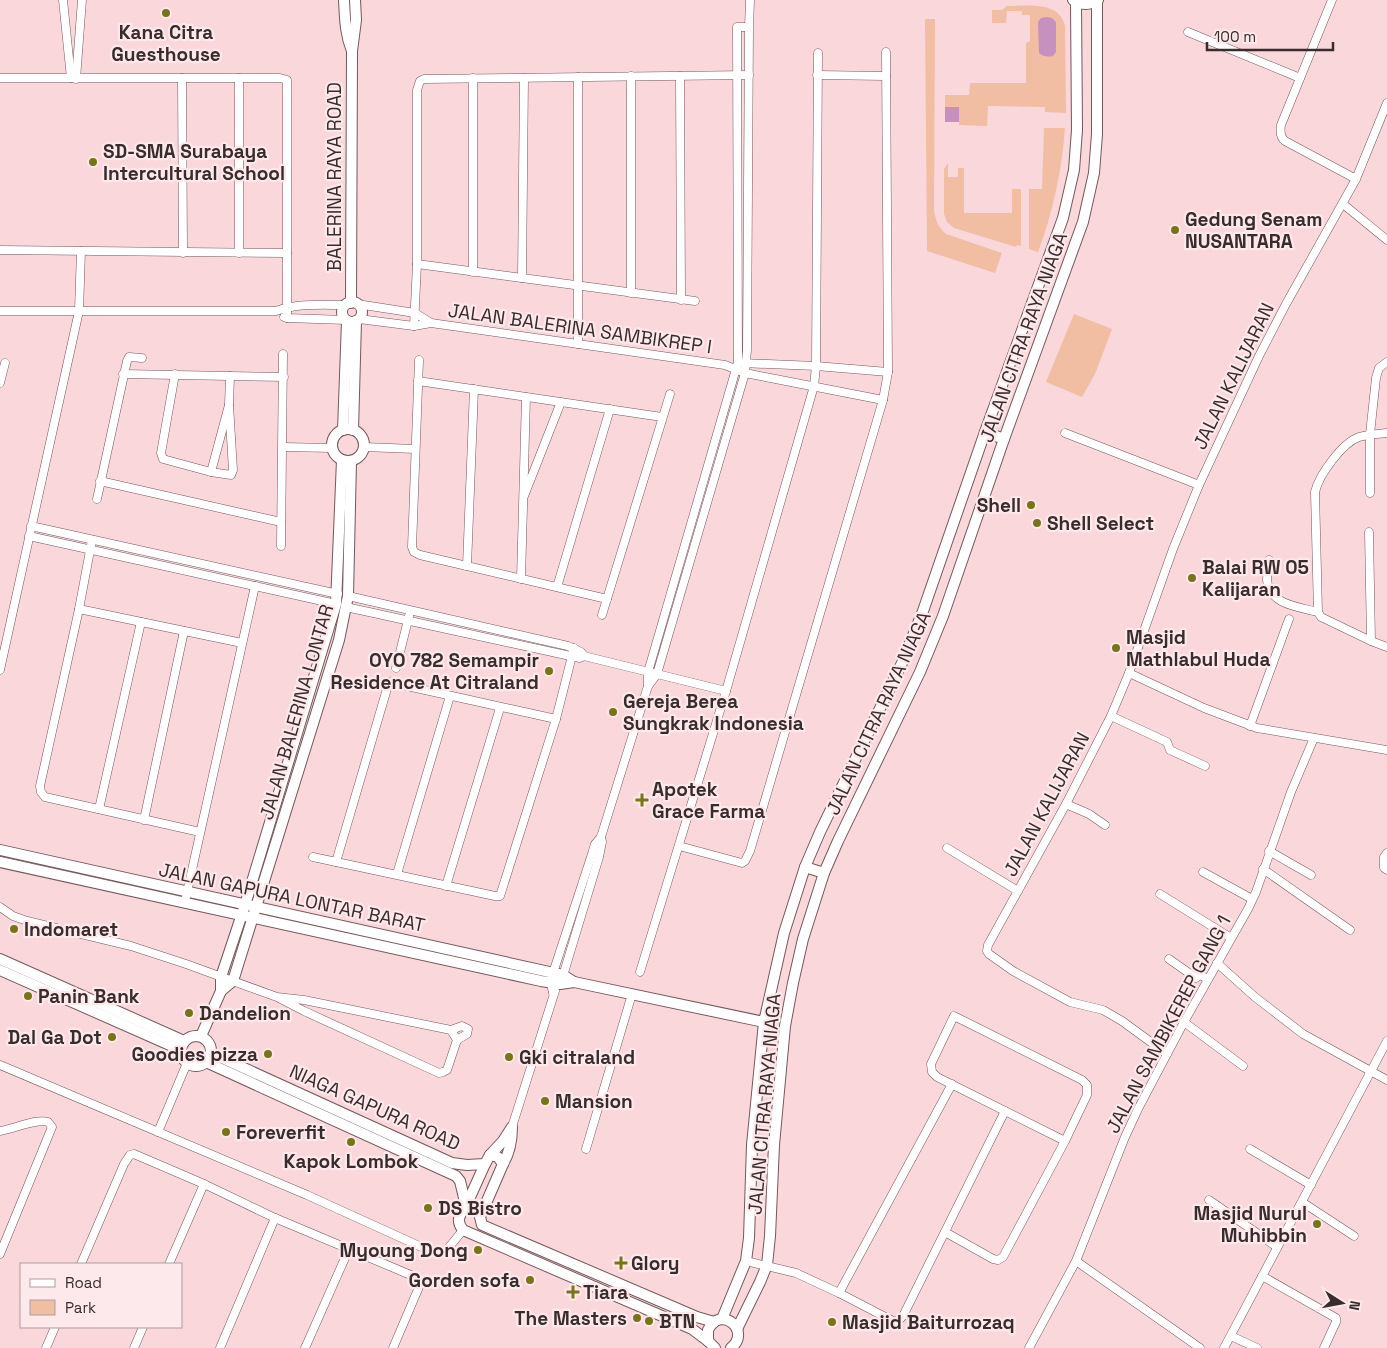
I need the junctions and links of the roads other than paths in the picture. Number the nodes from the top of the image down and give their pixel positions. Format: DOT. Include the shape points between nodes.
graph roads {
  1 [pos="63,0"];
  2 [pos="82,0"];
  3 [pos="344,0"];
  4 [pos="355,0"];
  5 [pos="750,0"];
  6 [pos="1332,0"];
  7 [pos="1074,1"];
  8 [pos="1097,1"];
  9 [pos="750,27"];
  10 [pos="1188,32"];
  11 [pos="352,51"];
  12 [pos="886,52"];
  13 [pos="818,53"];
  14 [pos="737,75"];
  15 [pos="749,75"];
  16 [pos="817,75"];
  17 [pos="631,76"];
  18 [pos="680,76"];
  19 [pos="886,76"];
  20 [pos="578,77"];
  21 [pos="0,78"];
  22 [pos="73,78"];
  23 [pos="182,78"];
  24 [pos="238,78"];
  25 [pos="472,78"];
  26 [pos="524,78"];
  27 [pos="1300,78"];
  28 [pos="1387,103"];
  29 [pos="1356,179"];
  30 [pos="1343,204"];
  31 [pos="748,207"];
  32 [pos="737,208"];
  33 [pos="1387,240"];
  34 [pos="0,250"];
  35 [pos="81,251"];
  36 [pos="183,253"];
  37 [pos="239,253"];
  38 [pos="287,253"];
  39 [pos="417,264"];
  40 [pos="473,272"];
  41 [pos="522,278"];
  42 [pos="578,286"];
  43 [pos="631,293"];
  44 [pos="681,300"];
  45 [pos="695,301"];
  46 [pos="351,304"];
  47 [pos="286,308"];
  48 [pos="0,311"];
  49 [pos="79,311"];
  50 [pos="276,312"];
  51 [pos="415,314"];
  52 [pos="287,318"];
  53 [pos="352,320"];
  54 [pos="431,323"];
  55 [pos="414,326"];
  56 [pos="578,344"];
  57 [pos="283,354"];
  58 [pos="142,358"];
  59 [pos="419,360"];
  60 [pos="1386,362"];
  61 [pos="5,363"];
  62 [pos="747,363"];
  63 [pos="737,366"];
  64 [pos="816,366"];
  65 [pos="888,372"];
  66 [pos="745,373"];
  67 [pos="123,374"];
  68 [pos="175,374"];
  69 [pos="230,376"];
  70 [pos="284,377"];
  71 [pos="1,379"];
  72 [pos="418,381"];
  73 [pos="814,386"];
  74 [pos="474,389"];
  75 [pos="670,394"];
  76 [pos="526,397"];
  77 [pos="883,400"];
  78 [pos="561,402"];
  79 [pos="229,405"];
  80 [pos="610,409"];
  81 [pos="662,417"];
  82 [pos="348,430"];
  83 [pos="985,432"];
  84 [pos="1065,433"];
  85 [pos="1387,433"];
  86 [pos="1370,434"];
  87 [pos="1004,439"];
  88 [pos="283,447"];
  89 [pos="364,447"];
  90 [pos="332,448"];
  91 [pos="415,449"];
  92 [pos="346,461"];
  93 [pos="211,472"];
  94 [pos="100,482"];
  95 [pos="1200,485"];
  96 [pos="1370,492"];
  97 [pos="97,499"];
  98 [pos="522,501"];
  99 [pos="282,522"];
  100 [pos="31,526"];
  101 [pos="1370,532"];
  102 [pos="29,536"];
  103 [pos="92,540"];
  104 [pos="281,546"];
  105 [pos="90,550"];
  106 [pos="1270,560"];
  107 [pos="467,566"];
  108 [pos="214,567"];
  109 [pos="212,577"];
  110 [pos="521,578"];
  111 [pos="255,586"];
  112 [pos="557,587"];
  113 [pos="607,598"];
  114 [pos="342,600"];
  115 [pos="79,609"];
  116 [pos="411,610"];
  117 [pos="1318,612"];
  118 [pos="602,614"];
  119 [pos="1289,618"];
  120 [pos="408,620"];
  121 [pos="141,622"];
  122 [pos="184,630"];
  123 [pos="529,638"];
  124 [pos="1370,641"];
  125 [pos="242,642"];
  126 [pos="528,647"];
  127 [pos="574,648"];
  128 [pos="1387,648"];
  129 [pos="321,655"];
  130 [pos="584,656"];
  131 [pos="572,657"];
  132 [pos="334,659"];
  133 [pos="396,668"];
  134 [pos="0,670"];
  135 [pos="648,672"];
  136 [pos="1129,673"];
  137 [pos="657,674"];
  138 [pos="648,686"];
  139 [pos="726,691"];
  140 [pos="450,696"];
  141 [pos="500,708"];
  142 [pos="1111,716"];
  143 [pos="556,720"];
  144 [pos="1250,726"];
  145 [pos="1314,738"];
  146 [pos="1387,750"];
  147 [pos="1205,766"];
  148 [pos="1066,804"];
  149 [pos="99,809"];
  150 [pos="144,820"];
  151 [pos="1105,825"];
  152 [pos="200,832"];
  153 [pos="679,846"];
  154 [pos="947,848"];
  155 [pos="0,850"];
  156 [pos="1269,851"];
  157 [pos="1387,853"];
  158 [pos="313,857"];
  159 [pos="0,862"];
  160 [pos="336,862"];
  161 [pos="805,867"];
  162 [pos="1263,869"];
  163 [pos="1387,870"];
  164 [pos="1203,872"];
  165 [pos="824,873"];
  166 [pos="397,874"];
  167 [pos="1311,875"];
  168 [pos="446,886"];
  169 [pos="1018,892"];
  170 [pos="1160,894"];
  171 [pos="186,897"];
  172 [pos="1252,899"];
  173 [pos="0,907"];
  174 [pos="243,910"];
  175 [pos="254,912"];
  176 [pos="1350,930"];
  177 [pos="1231,938"];
  178 [pos="1169,959"];
  179 [pos="0,960"];
  180 [pos="1218,963"];
  181 [pos="0,970"];
  182 [pos="640,972"];
  183 [pos="221,977"];
  184 [pos="1208,979"];
  185 [pos="233,981"];
  186 [pos="556,981"];
  187 [pos="222,991"];
  188 [pos="632,994"];
  189 [pos="277,997"];
  190 [pos="764,1022"];
  191 [pos="1184,1022"];
  192 [pos="451,1030"];
  193 [pos="200,1036"];
  194 [pos="457,1040"];
  195 [pos="1387,1041"];
  196 [pos="182,1046"];
  197 [pos="1167,1054"];
  198 [pos="208,1058"];
  199 [pos="187,1063"];
  200 [pos="0,1065"];
  201 [pos="1243,1066"];
  202 [pos="1370,1072"];
  203 [pos="1387,1080"];
  204 [pos="952,1084"];
  205 [pos="1005,1110"];
  206 [pos="512,1127"];
  207 [pos="0,1131"];
  208 [pos="158,1132"];
  209 [pos="1065,1141"];
  210 [pos="752,1144"];
  211 [pos="774,1145"];
  212 [pos="586,1148"];
  213 [pos="1250,1149"];
  214 [pos="490,1155"];
  215 [pos="485,1164"];
  216 [pos="503,1164"];
  217 [pos="204,1184"];
  218 [pos="1311,1185"];
  219 [pos="1209,1200"];
  220 [pos="1302,1202"];
  221 [pos="466,1206"];
  222 [pos="276,1218"];
  223 [pos="463,1230"];
  224 [pos="945,1232"];
  225 [pos="1354,1236"];
  226 [pos="1277,1247"];
  227 [pos="349,1250"];
  228 [pos="0,1254"];
  229 [pos="746,1261"];
  230 [pos="1076,1261"];
  231 [pos="81,1263"];
  232 [pos="170,1263"];
  233 [pos="767,1265"];
  234 [pos="1262,1276"];
  235 [pos="839,1293"];
  236 [pos="718,1320"];
  237 [pos="55,1328"];
  238 [pos="143,1328"];
  239 [pos="737,1329"];
  240 [pos="1231,1336"];
  241 [pos="712,1345"];
  242 [pos="734,1347"];
  243 [pos="46,1348"];
  244 [pos="134,1348"];
  245 [pos="220,1348"];
  246 [pos="306,1348"];
  247 [pos="393,1348"];
  248 [pos="1029,1348"];
  249 [pos="1200,1348"];
  250 [pos="1224,1348"];
  251 [pos="1257,1348"];
  252 [pos="1324,1348"];
  1 -- 22 [label="street"];
  2 -- 22 [label="street"];
  3 -- 11 [label="street, BALERINA RAYA ROAD" via="345,29"];
  4 -- 11 [label="street, BALERINA RAYA ROAD"];
  5 -- 9 [label="street"];
  6 -- 27 [label="street"];
  7 -- 8 [label="street" via="1083,4"];
  7 -- 83 [label="street, JALAN CITRA RAYA NIAGA" via="1077,130 1074,170 1063,218"];
  8 -- 87 [label="street, JALAN CITRA RAYA NIAGA" via="1094,173 1083,222"];
  9 -- 14 [label="street" via="737,27"];
  9 -- 15 [label="street"];
  10 -- 27 [label="street"];
  11 -- 46 [label="street, BALERINA RAYA ROAD"];
  12 -- 19 [label="street"];
  13 -- 16 [label="street"];
  14 -- 15 [label="street"];
  14 -- 18 [label="street"];
  14 -- 32 [label="street"];
  15 -- 31 [label="street"];
  16 -- 19 [label="street"];
  16 -- 64 [label="street"];
  17 -- 18 [label="street"];
  17 -- 20 [label="street"];
  17 -- 43 [label="street"];
  18 -- 44 [label="street"];
  19 -- 65 [label="street"];
  20 -- 26 [label="street"];
  20 -- 42 [label="street"];
  21 -- 22 [label="street"];
  22 -- 23 [label="street"];
  23 -- 24 [label="street"];
  23 -- 36 [label="street"];
  24 -- 37 [label="street"];
  24 -- 38 [label="street" via="287,80"];
  25 -- 26 [label="street"];
  25 -- 39 [label="street" via="424,79 418,85"];
  25 -- 40 [label="street"];
  26 -- 41 [label="street"];
  27 -- 29 [label="street" via="1281,125 1282,139"];
  28 -- 29 [label="street, JALAN KALIJARAN"];
  29 -- 30 [label="street, JALAN KALIJARAN"];
  30 -- 33 [label="street"];
  30 -- 95 [label="street, JALAN KALIJARAN" via="1277,321"];
  31 -- 32 [label="street"];
  31 -- 62 [label="street"];
  32 -- 63 [label="street"];
  34 -- 35 [label="street"];
  35 -- 36 [label="street"];
  35 -- 49 [label="street"];
  36 -- 37 [label="street"];
  37 -- 38 [label="street"];
  38 -- 47 [label="street"];
  39 -- 40 [label="street"];
  39 -- 51 [label="street"];
  40 -- 41 [label="street"];
  41 -- 42 [label="street"];
  42 -- 43 [label="street"];
  42 -- 56 [label="street"];
  43 -- 44 [label="street"];
  44 -- 45 [label="street"];
  46 -- 47 [label="street, JALAN BALERINA SAMBIKREP I"];
  46 -- 51 [label="street, JALAN BALERINA SAMBIKREP I"];
  46 -- 53 [label="street" via="342,314"];
  46 -- 53 [label="street" via="362,313"];
  47 -- 50 [label="street, JALAN BALERINA SAMBIKREP I"];
  47 -- 52 [label="street"];
  48 -- 49 [label="street, JALAN BALERINA SAMBIKREP I"];
  49 -- 50 [label="street, JALAN BALERINA SAMBIKREP I"];
  49 -- 100 [label="street"];
  50 -- 52 [label="street, JALAN BALERINA SAMBIKREP I"];
  51 -- 54 [label="street, JALAN BALERINA SAMBIKREP I"];
  51 -- 55 [label="street"];
  52 -- 53 [label="street, JALAN BALERINA SAMBIKREP I"];
  53 -- 55 [label="street, JALAN BALERINA SAMBIKREP I"];
  53 -- 82 [label="street"];
  54 -- 55 [label="street, JALAN BALERINA SAMBIKREP I"];
  54 -- 56 [label="street, JALAN BALERINA SAMBIKREP I"];
  56 -- 63 [label="street, JALAN BALERINA SAMBIKREP I"];
  57 -- 70 [label="street"];
  58 -- 67 [label="street" via="128,358"];
  59 -- 72 [label="street"];
  60 -- 86 [label="street" via="1376,375"];
  61 -- 71 [label="street"];
  62 -- 63 [label="street, JALAN BALERINA SAMBIKREP I"];
  62 -- 64 [label="street, JALAN BALERINA SAMBIKREP I"];
  62 -- 66 [label="street"];
  63 -- 66 [label="street, JALAN BALERINA SAMBIKREP I"];
  63 -- 135 [label="street"];
  64 -- 65 [label="street, JALAN BALERINA SAMBIKREP I"];
  64 -- 73 [label="street"];
  65 -- 77 [label="street"];
  66 -- 73 [label="street, JALAN BALERINA SAMBIKREP I"];
  66 -- 137 [label="street"];
  67 -- 68 [label="street"];
  67 -- 94 [label="street"];
  68 -- 69 [label="street"];
  68 -- 93 [label="street" via="161,457"];
  69 -- 70 [label="street"];
  69 -- 79 [label="street"];
  70 -- 88 [label="street"];
  72 -- 74 [label="street"];
  72 -- 91 [label="street"];
  73 -- 77 [label="street, JALAN BALERINA SAMBIKREP I"];
  73 -- 139 [label="street"];
  74 -- 76 [label="street"];
  74 -- 107 [label="street"];
  75 -- 81 [label="street"];
  76 -- 78 [label="street"];
  76 -- 98 [label="street"];
  77 -- 153 [label="street" via="746,861 737,863"];
  78 -- 80 [label="street"];
  78 -- 98 [label="street"];
  79 -- 93 [label="street"];
  79 -- 93 [label="street" via="233,470 228,476"];
  80 -- 81 [label="street"];
  80 -- 112 [label="street"];
  81 -- 113 [label="street"];
  82 -- 89 [label="street" via="361,437"];
  82 -- 90 [label="street" via="334,437"];
  83 -- 87 [label="street"];
  83 -- 161 [label="street, JALAN CITRA RAYA NIAGA" via="924,611"];
  84 -- 95 [label="street"];
  85 -- 86 [label="street"];
  86 -- 96 [label="street"];
  86 -- 117 [label="street" via="1353,440 1335,458 1315,492"];
  87 -- 165 [label="street, JALAN CITRA RAYA NIAGA" via="943,616 920,672"];
  88 -- 90 [label="street"];
  88 -- 99 [label="street"];
  89 -- 91 [label="street"];
  89 -- 92 [label="street" via="357,458"];
  90 -- 92 [label="street"];
  91 -- 107 [label="street" via="413,549 420,555"];
  92 -- 114 [label="street, JALAN BALERINA LONTAR"];
  94 -- 97 [label="street"];
  94 -- 99 [label="street"];
  95 -- 136 [label="street, JALAN KALIJARAN" via="1160,581"];
  98 -- 110 [label="street"];
  99 -- 104 [label="street"];
  100 -- 102 [label="street"];
  100 -- 103 [label="street"];
  101 -- 124 [label="street"];
  102 -- 105 [label="street"];
  102 -- 134 [label="street"];
  103 -- 105 [label="street"];
  103 -- 108 [label="street"];
  105 -- 109 [label="street"];
  105 -- 115 [label="street"];
  106 -- 117 [label="street" via="1267,580 1273,595 1280,601"];
  107 -- 110 [label="street"];
  108 -- 109 [label="street"];
  108 -- 114 [label="street"];
  109 -- 111 [label="street"];
  110 -- 112 [label="street"];
  111 -- 114 [label="street"];
  111 -- 125 [label="street"];
  112 -- 113 [label="street"];
  113 -- 118 [label="street"];
  114 -- 116 [label="street"];
  114 -- 120 [label="street"];
  114 -- 129 [label="street, JALAN BALERINA LONTAR"];
  114 -- 132 [label="street, JALAN BALERINA LONTAR"];
  115 -- 121 [label="street"];
  115 -- 149 [label="street" via="40,790 45,797"];
  116 -- 120 [label="street"];
  116 -- 123 [label="street"];
  117 -- 124 [label="street" via="1321,617"];
  119 -- 144 [label="street"];
  120 -- 126 [label="street"];
  120 -- 133 [label="street"];
  121 -- 122 [label="street"];
  121 -- 149 [label="street"];
  122 -- 125 [label="street"];
  122 -- 150 [label="street"];
  123 -- 126 [label="street"];
  123 -- 127 [label="street"];
  124 -- 128 [label="street"];
  125 -- 152 [label="street"];
  126 -- 131 [label="street"];
  127 -- 130 [label="street"];
  127 -- 131 [label="street"];
  129 -- 132 [label="street"];
  129 -- 174 [label="street, JALAN BALERINA LONTAR"];
  130 -- 131 [label="street"];
  130 -- 135 [label="street"];
  131 -- 143 [label="street"];
  132 -- 175 [label="street, JALAN BALERINA LONTAR"];
  135 -- 137 [label="street"];
  135 -- 138 [label="street"];
  136 -- 142 [label="street, JALAN KALIJARAN"];
  136 -- 144 [label="street"];
  137 -- 138 [label="street"];
  137 -- 139 [label="street"];
  138 -- 186 [label="street" via="601,837 594,849"];
  139 -- 153 [label="street"];
  140 -- 141 [label="street"];
  140 -- 160 [label="street" via="389,682"];
  140 -- 166 [label="street"];
  141 -- 143 [label="street"];
  141 -- 168 [label="street"];
  142 -- 147 [label="street" via="1167,742 1170,750"];
  142 -- 148 [label="street, JALAN KALIJARAN"];
  143 -- 168 [label="street" via="501,894 495,896"];
  144 -- 145 [label="street"];
  145 -- 146 [label="street"];
  145 -- 156 [label="street, JALAN SAMBIKEREP GANG 1"];
  148 -- 151 [label="street"];
  148 -- 169 [label="street, JALAN KALIJARAN"];
  149 -- 150 [label="street"];
  150 -- 152 [label="street"];
  152 -- 171 [label="street"];
  153 -- 182 [label="street"];
  154 -- 169 [label="street"];
  155 -- 171 [label="street, JALAN GAPURA LONTAR BARAT"];
  156 -- 162 [label="street, JALAN SAMBIKEREP GANG 1"];
  156 -- 167 [label="street"];
  157 -- 163 [label="street" via="1383,862"];
  158 -- 160 [label="street"];
  159 -- 171 [label="street, JALAN GAPURA LONTAR BARAT"];
  160 -- 166 [label="street"];
  161 -- 165 [label="street"];
  161 -- 190 [label="street, JALAN CITRA RAYA NIAGA" via="784,933"];
  162 -- 172 [label="street, JALAN SAMBIKEREP GANG 1"];
  162 -- 176 [label="street"];
  164 -- 172 [label="street"];
  165 -- 211 [label="street, JALAN CITRA RAYA NIAGA" via="803,939 785,1026"];
  166 -- 168 [label="street"];
  169 -- 197 [label="street, JALAN KALIJARAN" via="987,949 989,954 1012,971 1070,1002 1103,1010"];
  170 -- 177 [label="street"];
  171 -- 174 [label="street, JALAN GAPURA LONTAR BARAT"];
  172 -- 177 [label="street, JALAN SAMBIKEREP GANG 1"];
  173 -- 183 [label="street" via="27,921 131,946"];
  174 -- 175 [label="street, JALAN GAPURA LONTAR BARAT"];
  174 -- 183 [label="street, JALAN BALERINA LONTAR"];
  175 -- 185 [label="street, JALAN BALERINA LONTAR"];
  175 -- 186 [label="street, JALAN GAPURA LONTAR BARAT"];
  177 -- 180 [label="street, JALAN SAMBIKEREP GANG 1"];
  178 -- 184 [label="street" via="1196,978 1200,975"];
  179 -- 196 [label="street"];
  180 -- 184 [label="street, JALAN SAMBIKEREP GANG 1"];
  180 -- 202 [label="street" via="1290,1025"];
  181 -- 196 [label="street"];
  183 -- 185 [label="street"];
  183 -- 187 [label="street, JALAN BALERINA LONTAR"];
  184 -- 191 [label="street, JALAN SAMBIKEREP GANG 1"];
  185 -- 187 [label="street"];
  185 -- 189 [label="street"];
  186 -- 188 [label="street, JALAN GAPURA LONTAR BARAT"];
  186 -- 206 [label="street"];
  187 -- 193 [label="street"];
  188 -- 190 [label="street, JALAN GAPURA LONTAR BARAT"];
  188 -- 212 [label="street"];
  189 -- 192 [label="street"];
  189 -- 194 [label="street" via="438,1073 447,1070"];
  190 -- 210 [label="street, JALAN CITRA RAYA NIAGA"];
  191 -- 197 [label="street, JALAN SAMBIKEREP GANG 1"];
  191 -- 201 [label="street"];
  192 -- 194 [label="street"];
  192 -- 194 [label="street" via="462,1026 468,1029"];
  193 -- 196 [label="street" via="192,1036"];
  193 -- 198 [label="street" via="209,1043"];
  195 -- 202 [label="street"];
  196 -- 199 [label="street"];
  197 -- 230 [label="street, JALAN SAMBIKEREP GANG 1" via="1125,1137"];
  198 -- 199 [label="street" via="197,1066"];
  198 -- 215 [label="street, NIAGA GAPURA ROAD" via="452,1163"];
  198 -- 221 [label="street, NIAGA GAPURA ROAD" via="456,1176 460,1180"];
  199 -- 208 [label="street"];
  200 -- 208 [label="street"];
  202 -- 203 [label="street"];
  202 -- 218 [label="street"];
  204 -- 205 [label="street"];
  204 -- 209 [label="street" via="932,1072 931,1064 954,1016 1087,1085 1086,1096"];
  204 -- 235 [label="street"];
  205 -- 209 [label="street"];
  205 -- 224 [label="street"];
  206 -- 214 [label="street"];
  206 -- 216 [label="street" via="509,1153"];
  207 -- 228 [label="street" via="41,1120 52,1127"];
  208 -- 223 [label="street" via="428,1250 446,1251"];
  209 -- 224 [label="street" via="1003,1257 993,1259"];
  210 -- 211 [label="street"];
  210 -- 229 [label="street, JALAN CITRA RAYA NIAGA"];
  211 -- 233 [label="street, JALAN CITRA RAYA NIAGA"];
  213 -- 218 [label="street"];
  214 -- 215 [label="street"];
  214 -- 216 [label="street" via="498,1157"];
  215 -- 221 [label="street"];
  216 -- 236 [label="street" via="480,1218 482,1225 689,1314"];
  217 -- 222 [label="street"];
  217 -- 231 [label="street" via="130,1155"];
  217 -- 232 [label="street"];
  218 -- 220 [label="street"];
  219 -- 226 [label="street"];
  220 -- 225 [label="street"];
  220 -- 226 [label="street"];
  221 -- 223 [label="street, NIAGA GAPURA ROAD" via="458,1219"];
  222 -- 227 [label="street"];
  222 -- 245 [label="street"];
  223 -- 241 [label="street" via="692,1329"];
  224 -- 235 [label="street" via="898,1321"];
  226 -- 234 [label="street"];
  227 -- 246 [label="street"];
  227 -- 247 [label="street" via="417,1280 419,1287"];
  229 -- 233 [label="street"];
  229 -- 236 [label="street, JALAN CITRA RAYA NIAGA"];
  230 -- 248 [label="street, JALAN SAMBIKEREP GANG 1"];
  230 -- 249 [label="street"];
  233 -- 235 [label="street"];
  233 -- 239 [label="street, JALAN CITRA RAYA NIAGA"];
  234 -- 240 [label="street"];
  234 -- 252 [label="street" via="1336,1318"];
  236 -- 239 [label="street" via="731,1321"];
  236 -- 241 [label="street, JALAN CITRA RAYA NIAGA" via="708,1330"];
  237 -- 243 [label="street"];
  238 -- 244 [label="street"];
  239 -- 242 [label="street, JALAN CITRA RAYA NIAGA"];
  240 -- 250 [label="street"];
  240 -- 251 [label="street"];
}
